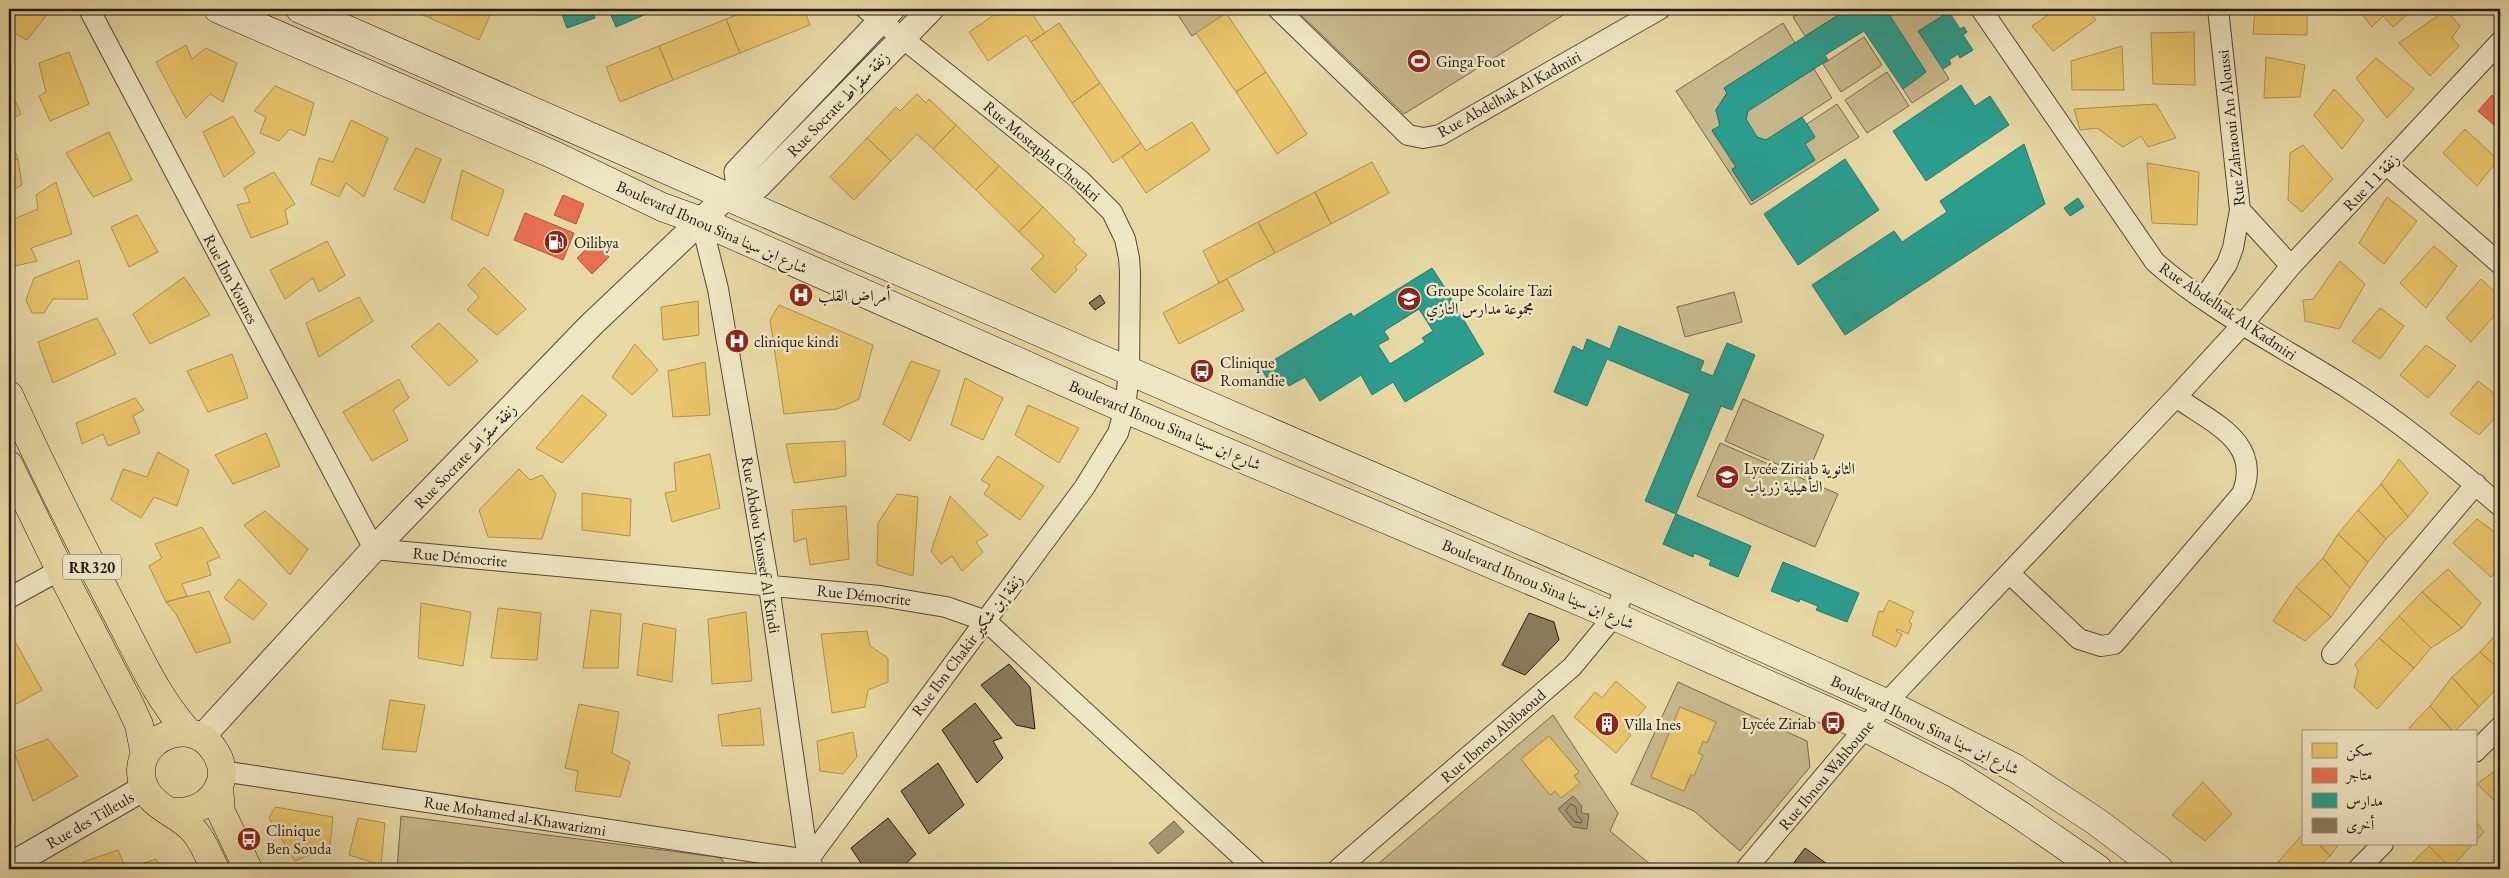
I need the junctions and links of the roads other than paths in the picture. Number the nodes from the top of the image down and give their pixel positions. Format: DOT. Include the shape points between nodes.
graph roads {
  1 [pos="89,9"];
  2 [pos="218,9"];
  3 [pos="300,9"];
  4 [pos="931,9"];
  5 [pos="1278,9"];
  6 [pos="1660,9"];
  7 [pos="1981,9"];
  8 [pos="2218,9"];
  9 [pos="880,13"];
  10 [pos="903,37"];
  11 [pos="2500,42"];
  12 [pos="2387,165"];
  13 [pos="733,191"];
  14 [pos="2240,210"];
  15 [pos="701,221"];
  16 [pos="2500,264"];
  17 [pos="2292,266"];
  18 [pos="2204,298"];
  19 [pos="2243,324"];
  20 [pos="1130,371"];
  21 [pos="9,395"];
  22 [pos="2176,397"];
  23 [pos="1125,409"];
  24 [pos="9,465"];
  25 [pos="2476,484"];
  26 [pos="2500,506"];
  27 [pos="374,549"];
  28 [pos="60,570"];
  29 [pos="2010,574"];
  30 [pos="770,586"];
  31 [pos="1626,586"];
  32 [pos="9,598"];
  33 [pos="1614,616"];
  34 [pos="986,621"];
  35 [pos="2332,654"];
  36 [pos="1886,703"];
  37 [pos="2500,727"];
  38 [pos="1866,728"];
  39 [pos="195,735"];
  40 [pos="2476,751"];
  41 [pos="145,754"];
  42 [pos="220,778"];
  43 [pos="144,788"];
  44 [pos="169,811"];
  45 [pos="2381,846"];
  46 [pos="9,866"];
  47 [pos="805,866"];
  48 [pos="215,869"];
  49 [pos="248,869"];
  50 [pos="1255,869"];
  51 [pos="1338,869"];
  52 [pos="1746,869"];
  53 [pos="2098,869"];
  54 [pos="2159,869"];
  55 [pos="2358,869"];
  1 -- 27 [label="street, Rue Ibn Younes"];
  2 -- 15 [label="main road, Boulevard Ibnou Sina شارع ابن سينا" via="554,155 662,207"];
  3 -- 13 [label="main road, Boulevard Ibnou Sina شارع ابن سينا"];
  4 -- 10 [label="street, Rue Socrate زنقة سقراط"];
  5 -- 6 [label="street, Rue Abdelhak Al Kadmiri" via="1408,135 1423,138 1440,135"];
  7 -- 18 [label="street, Rue Abdelhak Al Kadmiri" via="2154,262"];
  8 -- 14 [label="street, Rue Zahraoui An Aloussi"];
  9 -- 10 [label="street, Rue Mostapha Choukri"];
  9 -- 13 [label="street, Rue Socrate زنقة سقراط" via="737,172"];
  10 -- 13 [label="street, Rue Socrate زنقة سقراط" via="758,186"];
  10 -- 20 [label="street, Rue Mostapha Choukri" via="1080,180 1112,212 1130,258"];
  11 -- 12 [label="street, Rue 1 زنقة 1"];
  12 -- 16 [label="street"];
  12 -- 17 [label="street, Rue 1 زنقة 1"];
  13 -- 15 [label="street, Rue Socrate زنقة سقراط"];
  13 -- 20 [label="main road, Boulevard Ibnou Sina شارع ابن سينا"];
  14 -- 17 [label="street"];
  14 -- 18 [label="street, Rue Zahraoui An Aloussi" via="2230,256"];
  15 -- 23 [label="main road, Boulevard Ibnou Sina شارع ابن سينا"];
  15 -- 27 [label="street, Rue Socrate زنقة سقراط" via="591,325"];
  15 -- 30 [label="street, Rue Abdou Youssef Al Kindi" via="718,289"];
  17 -- 19 [label="street, Rue 1 زنقة 1"];
  18 -- 19 [label="street, Rue Abdelhak Al Kadmiri"];
  19 -- 22 [label="street, Rue 1 زنقة 1"];
  19 -- 25 [label="street, Rue Abdelhak Al Kadmiri" via="2352,391"];
  20 -- 23 [label="street, Rue Mostapha Choukri"];
  20 -- 31 [label="main road, Boulevard Ibnou Sina شارع ابن سينا"];
  21 -- 39 [label="main road, RR320" via="75,534 153,681 167,706"];
  22 -- 29 [label="street, Rue 1 زنقة 1"];
  22 -- 29 [label="street" via="2236,440 2248,466 2247,481 2242,494 2114,644 2101,646 2079,639"];
  23 -- 33 [label="main road, Boulevard Ibnou Sina شارع ابن سينا"];
  23 -- 34 [label="street, Rue Ibn Chakir زنقة إبن شكير" via="1118,433 1089,481"];
  24 -- 28 [label="main road, RR320"];
  25 -- 26 [label="street, Rue Abdelhak Al Kadmiri"];
  25 -- 35 [label="street"];
  27 -- 30 [label="street, Rue Démocrite"];
  27 -- 39 [label="street, Rue Socrate زنقة سقراط"];
  28 -- 32 [label="street"];
  28 -- 41 [label="main road, RR320" via="130,705 139,725"];
  29 -- 36 [label="street, Rue Ibnou Wahboune"];
  30 -- 34 [label="street, Rue Démocrite" via="918,601 946,606"];
  30 -- 47 [label="street, Rue Abdou Youssef Al Kindi"];
  31 -- 33 [label="street, Rue Ibnou Abibaoud"];
  31 -- 36 [label="main road, Boulevard Ibnou Sina شارع ابن سينا"];
  33 -- 38 [label="main road, Boulevard Ibnou Sina شارع ابن سينا"];
  33 -- 51 [label="street, Rue Ibnou Abibaoud" via="1572,667"];
  34 -- 47 [label="street, Rue Ibn Chakir زنقة إبن شكير"];
  34 -- 50 [label="street, Rue Démocrite"];
  36 -- 38 [label="street, Rue Ibnou Wahboune"];
  36 -- 54 [label="main road, Boulevard Ibnou Sina شارع ابن سينا" via="2015,768 2097,822"];
  37 -- 40 [label="street"];
  38 -- 52 [label="street, Rue Ibnou Wahboune"];
  38 -- 53 [label="main road, Boulevard Ibnou Sina شارع ابن سينا" via="1956,774"];
  39 -- 41 [label="main road" via="164,736"];
  39 -- 42 [label="main road, RR320" via="216,752"];
  41 -- 43 [label="main road, RR320" via="141,771"];
  42 -- 44 [label="main road" via="212,798 196,810"];
  42 -- 47 [label="street, Rue Mohamed al-Khawarizmi"];
  42 -- 49 [label="main road, RR320" via="221,812"];
  43 -- 44 [label="main road" via="154,802"];
  43 -- 46 [label="street, Rue des Tilleuls"];
  44 -- 48 [label="main road" via="195,832"];
  45 -- 55 [label="street"];
}
